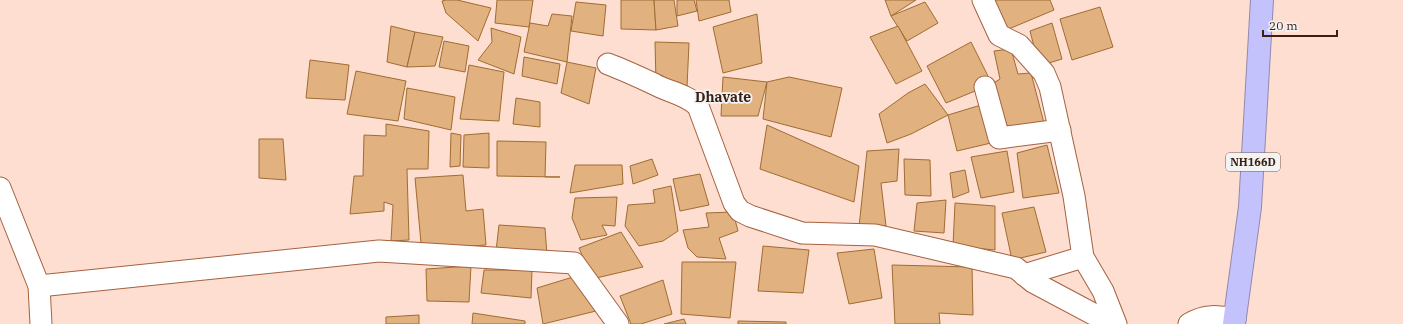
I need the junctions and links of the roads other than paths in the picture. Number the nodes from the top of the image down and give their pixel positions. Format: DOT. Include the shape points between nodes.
graph roads {
  1 [pos="983,0"];
  2 [pos="1262,0"];
  3 [pos="608,64"];
  4 [pos="985,88"];
  5 [pos="1060,130"];
  6 [pos="0,188"];
  7 [pos="1083,257"];
  8 [pos="1024,275"];
  9 [pos="39,286"];
  10 [pos="1235,321"];
  11 [pos="41,324"];
  12 [pos="618,324"];
  13 [pos="1112,324"];
  14 [pos="1116,324"];
  15 [pos="1190,324"];
  1 -- 5 [label="street" via="999,35 1019,45 1044,73"];
  2 -- 10 [label="highway, NH166D" via="1250,207"];
  3 -- 8 [label="street" via="643,77 698,106 734,203 740,211 802,232 875,235 1016,268"];
  4 -- 5 [label="street" via="999,138"];
  5 -- 7 [label="street" via="1074,196"];
  6 -- 9 [label="street"];
  7 -- 8 [label="street"];
  7 -- 14 [label="street" via="1103,291"];
  8 -- 13 [label="street"];
  9 -- 11 [label="street"];
  9 -- 12 [label="street" via="379,251 574,263"];
  10 -- 15 [label="street" via="1213,315"];
}
